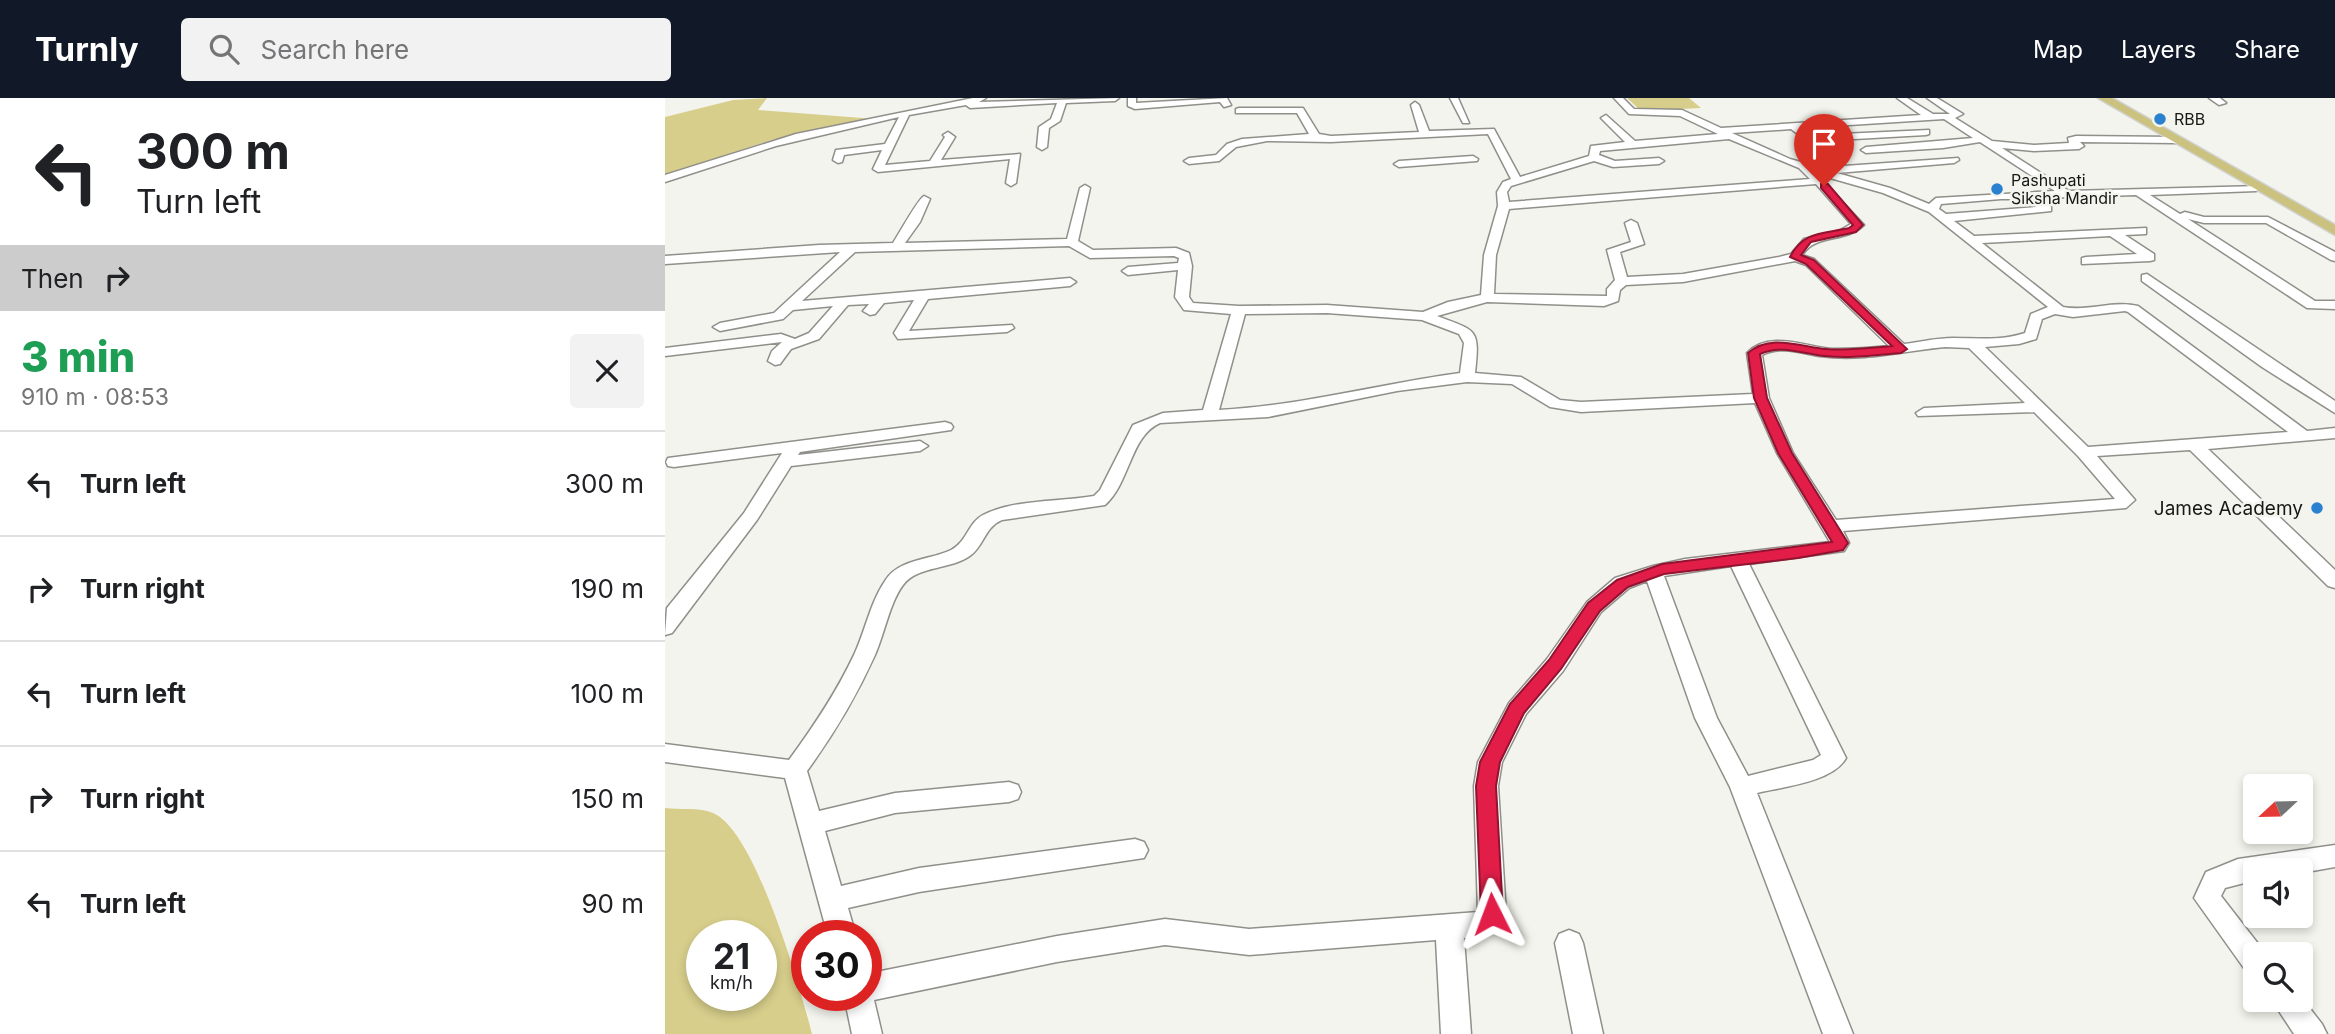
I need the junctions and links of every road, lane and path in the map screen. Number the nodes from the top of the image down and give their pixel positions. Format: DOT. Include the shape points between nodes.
graph roads {
  1 [pos="982,98"];
  2 [pos="1115,98"];
  3 [pos="1132,98"];
  4 [pos="1454,98"];
  5 [pos="1618,98"];
  6 [pos="1901,98"];
  7 [pos="1931,98"];
  8 [pos="2104,98"];
  9 [pos="2213,98"];
  10 [pos="1043,99"];
  11 [pos="911,101"];
  12 [pos="1062,101"];
  13 [pos="2223,103"];
  14 [pos="1227,105"];
  15 [pos="1415,105"];
  16 [pos="960,106"];
  17 [pos="1239,111"];
  18 [pos="906,113"];
  19 [pos="1946,116"];
  20 [pos="885,117"];
  21 [pos="1931,117"];
  22 [pos="1606,118"];
  23 [pos="1466,121"];
  24 [pos="1792,125"];
  25 [pos="1926,132"];
  26 [pos="1725,133"];
  27 [pos="1425,134"];
  28 [pos="948,135"];
  29 [pos="1315,135"];
  30 [pos="2176,140"];
  31 [pos="1986,141"];
  32 [pos="1632,144"];
  33 [pos="887,146"];
  34 [pos="1042,147"];
  35 [pos="1470,149"];
  36 [pos="1866,150"];
  37 [pos="1594,158"];
  38 [pos="838,160"];
  39 [pos="1492,160"];
  40 [pos="1505,160"];
  41 [pos="1954,160"];
  42 [pos="1189,161"];
  43 [pos="1659,161"];
  44 [pos="934,163"];
  45 [pos="1399,164"];
  46 [pos="665,179"];
  47 [pos="1822,179"];
  48 [pos="1517,180"];
  49 [pos="1011,183"];
  50 [pos="1085,188"];
  51 [pos="2256,188"];
  52 [pos="2136,190"];
  53 [pos="2065,193"];
  54 [pos="2028,195"];
  55 [pos="923,199"];
  56 [pos="1504,206"];
  57 [pos="1935,206"];
  58 [pos="2173,213"];
  59 [pos="1944,218"];
  60 [pos="1631,223"];
  61 [pos="2142,231"];
  62 [pos="2335,231"];
  63 [pos="2113,233"];
  64 [pos="1971,240"];
  65 [pos="1072,242"];
  66 [pos="896,247"];
  67 [pos="852,248"];
  68 [pos="1795,257"];
  69 [pos="2335,257"];
  70 [pos="665,260"];
  71 [pos="2086,261"];
  72 [pos="1186,266"];
  73 [pos="1128,271"];
  74 [pos="2147,278"];
  75 [pos="1622,281"];
  76 [pos="1070,282"];
  77 [pos="922,297"];
  78 [pos="1487,298"];
  79 [pos="880,299"];
  80 [pos="844,301"];
  81 [pos="2335,305"];
  82 [pos="788,306"];
  83 [pos="870,310"];
  84 [pos="1239,310"];
  85 [pos="2056,310"];
  86 [pos="1424,316"];
  87 [pos="720,327"];
  88 [pos="1007,328"];
  89 [pos="789,342"];
  90 [pos="1973,344"];
  91 [pos="1901,349"];
  92 [pos="665,352"];
  93 [pos="775,361"];
  94 [pos="1467,377"];
  95 [pos="1761,398"];
  96 [pos="2038,407"];
  97 [pos="2335,408"];
  98 [pos="1924,412"];
  99 [pos="1210,415"];
  100 [pos="945,427"];
  101 [pos="2335,433"];
  102 [pos="2305,436"];
  103 [pos="2195,445"];
  104 [pos="920,446"];
  105 [pos="2084,452"];
  106 [pos="788,454"];
  107 [pos="674,463"];
  108 [pos="1831,526"];
  109 [pos="1737,559"];
  110 [pos="1653,572"];
  111 [pos="2332,574"];
  112 [pos="665,628"];
  113 [pos="665,753"];
  114 [pos="795,770"];
  115 [pos="1742,787"];
  116 [pos="1009,792"];
  117 [pos="809,824"];
  118 [pos="1135,850"];
  119 [pos="2335,856"];
  120 [pos="832,901"];
  121 [pos="837,920"];
  122 [pos="1449,927"];
  123 [pos="1569,943"];
  124 [pos="2243,945"];
  125 [pos="882,985"];
  126 [pos="862,1011"];
  127 [pos="2295,1012"];
  128 [pos="867,1034"];
  129 [pos="1456,1034"];
  130 [pos="1588,1034"];
  131 [pos="1838,1034"];
  132 [pos="2312,1034"];
  1 -- 16 [label="street"];
  2 -- 12 [label="street"];
  3 -- 14 [label="street" via="1135,106 1220,99"];
  4 -- 23 [label="street"];
  5 -- 26 [label="street" via="1632,112 1682,113"];
  6 -- 21 [label="street"];
  7 -- 19 [label="street" via="1958,114"];
  8 -- 30 [label="main road"];
  9 -- 13 [label="street"];
  10 -- 12 [label="street"];
  10 -- 16 [label="street"];
  11 -- 20 [label="street"];
  12 -- 34 [label="street" via="1055,121 1044,127"];
  15 -- 27 [label="street"];
  16 -- 18 [label="street"];
  17 -- 29 [label="street" via="1300,110"];
  18 -- 20 [label="street"];
  18 -- 33 [label="street"];
  19 -- 21 [label="street"];
  19 -- 31 [label="street"];
  20 -- 46 [label="street" via="732,153"];
  21 -- 24 [label="street"];
  22 -- 32 [label="street"];
  24 -- 25 [label="street" via="1806,136 1819,138"];
  24 -- 26 [label="street"];
  26 -- 32 [label="street"];
  26 -- 47 [label="street"];
  27 -- 29 [label="street" via="1331,139"];
  27 -- 35 [label="street"];
  28 -- 44 [label="street"];
  29 -- 42 [label="street" via="1241,142 1224,150 1221,157"];
  30 -- 31 [label="street" via="2076,139 2071,140 2079,146 2034,148"];
  30 -- 51 [label="main road"];
  31 -- 36 [label="street"];
  31 -- 53 [label="street"];
  32 -- 37 [label="street" via="1595,148"];
  33 -- 38 [label="street" via="840,152"];
  33 -- 44 [label="street" via="878,169"];
  35 -- 40 [label="street" via="1491,131"];
  35 -- 45 [label="street"];
  37 -- 43 [label="street" via="1613,164"];
  37 -- 48 [label="street"];
  39 -- 40 [label="street"];
  40 -- 48 [label="street"];
  41 -- 47 [label="street" via="1853,167"];
  44 -- 49 [label="street" via="1016,156"];
  47 -- 56 [label="street"];
  47 -- 57 [label="street" via="1853,180"];
  47 -- 68 [label="street" via="1858,225 1807,240"];
  48 -- 56 [label="street" via="1502,192"];
  50 -- 65 [label="street"];
  51 -- 52 [label="street"];
  51 -- 62 [label="main road"];
  52 -- 53 [label="street"];
  52 -- 58 [label="street"];
  53 -- 54 [label="street"];
  54 -- 57 [label="street"];
  54 -- 59 [label="street" via="2047,208"];
  55 -- 66 [label="street"];
  56 -- 78 [label="street" via="1490,255"];
  57 -- 59 [label="street"];
  58 -- 69 [label="street" via="2204,220 2268,220"];
  58 -- 81 [label="street" via="2312,305"];
  59 -- 64 [label="street"];
  60 -- 75 [label="street" via="1638,244 1612,250"];
  61 -- 63 [label="street"];
  63 -- 64 [label="street"];
  63 -- 71 [label="street" via="2150,257"];
  64 -- 85 [label="street"];
  65 -- 66 [label="street"];
  65 -- 72 [label="street" via="1090,254 1176,252 1185,256"];
  66 -- 67 [label="street"];
  67 -- 70 [label="street"];
  67 -- 82 [label="street"];
  68 -- 75 [label="street" via="1683,278"];
  68 -- 91 [label="street" via="1810,262"];
  72 -- 73 [label="street"];
  72 -- 84 [label="street" via="1182,297 1189,307"];
  74 -- 97 [label="street"];
  75 -- 78 [label="street" via="1613,298 1604,302"];
  76 -- 77 [label="street"];
  77 -- 79 [label="street"];
  77 -- 88 [label="street" via="903,336"];
  78 -- 86 [label="street"];
  79 -- 80 [label="street"];
  79 -- 83 [label="street"];
  80 -- 82 [label="street"];
  80 -- 89 [label="street" via="812,337"];
  82 -- 87 [label="street" via="778,316"];
  84 -- 86 [label="street" via="1327,309"];
  84 -- 99 [label="street"];
  85 -- 90 [label="street" via="2036,317 2031,336"];
  85 -- 102 [label="street" via="2133,309"];
  86 -- 94 [label="street" via="1465,331 1471,343"];
  89 -- 92 [label="street" via="781,338"];
  89 -- 93 [label="street"];
  90 -- 91 [label="street"];
  90 -- 96 [label="street"];
  91 -- 95 [label="street" via="1859,353 1794,346 1760,348 1754,353"];
  94 -- 95 [label="street" via="1516,380 1556,404 1581,407"];
  94 -- 99 [label="street" via="1268,412"];
  95 -- 108 [label="street" via="1785,453"];
  96 -- 98 [label="street"];
  96 -- 105 [label="street"];
  99 -- 114 [label="street" via="1146,422 1108,493 1099,501 996,516 985,522 961,553 899,576 833,718"];
  100 -- 106 [label="street"];
  101 -- 102 [label="street"];
  102 -- 103 [label="street"];
  103 -- 105 [label="street"];
  103 -- 111 [label="street"];
  104 -- 106 [label="street"];
  105 -- 108 [label="street" via="2126,500 2120,505"];
  106 -- 107 [label="street"];
  106 -- 112 [label="street" via="751,516"];
  108 -- 109 [label="street" via="1840,543 1837,547"];
  109 -- 110 [label="street"];
  109 -- 115 [label="street" via="1834,758 1820,768"];
  110 -- 115 [label="street" via="1706,718"];
  110 -- 122 [label="street" via="1622,583 1594,607 1517,709 1490,762 1486,786 1492,914 1484,924"];
  113 -- 114 [label="street"];
  114 -- 117 [label="street"];
  115 -- 131 [label="street"];
  116 -- 117 [label="street" via="895,803"];
  117 -- 120 [label="street"];
  118 -- 120 [label="street" via="919,880"];
  119 -- 124 [label="street" via="2238,871 2215,880 2207,898"];
  120 -- 121 [label="street"];
  122 -- 125 [label="street" via="1249,942 1165,932"];
  122 -- 129 [label="street"];
  123 -- 130 [label="street"];
  126 -- 128 [label="street"];
  127 -- 132 [label="street"];
}
